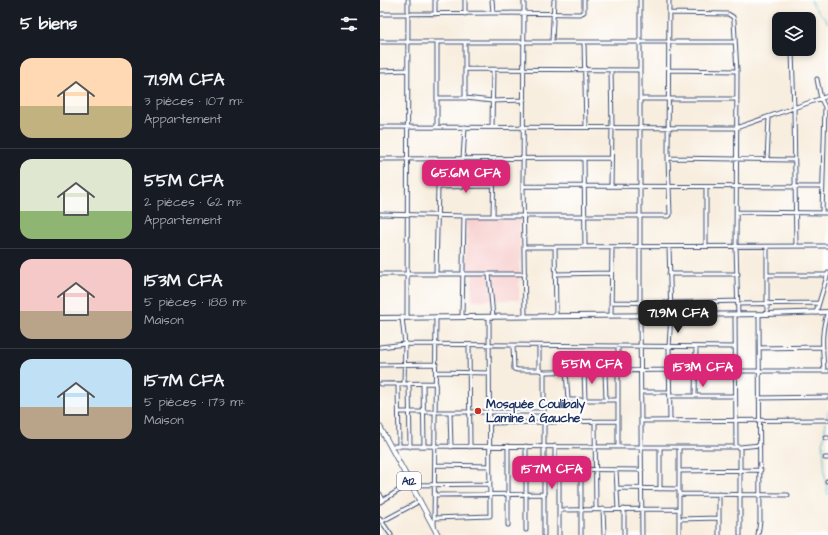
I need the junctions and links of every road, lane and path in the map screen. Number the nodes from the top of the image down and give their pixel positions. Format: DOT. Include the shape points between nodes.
graph roads {
  1 [pos="408,0"];
  2 [pos="435,0"];
  3 [pos="465,0"];
  4 [pos="492,0"];
  5 [pos="524,0"];
  6 [pos="554,0"];
  7 [pos="584,0"];
  8 [pos="640,0"];
  9 [pos="669,0"];
  10 [pos="493,13"];
  11 [pos="524,13"];
  12 [pos="670,13"];
  13 [pos="380,14"];
  14 [pos="408,14"];
  15 [pos="435,14"];
  16 [pos="464,14"];
  17 [pos="554,14"];
  18 [pos="552,41"];
  19 [pos="380,42"];
  20 [pos="408,42"];
  21 [pos="437,42"];
  22 [pos="524,42"];
  23 [pos="584,42"];
  24 [pos="640,42"];
  25 [pos="670,42"];
  26 [pos="735,42"];
  27 [pos="465,43"];
  28 [pos="792,56"];
  29 [pos="465,69"];
  30 [pos="408,70"];
  31 [pos="493,70"];
  32 [pos="524,70"];
  33 [pos="584,70"];
  34 [pos="611,70"];
  35 [pos="640,70"];
  36 [pos="669,70"];
  37 [pos="380,71"];
  38 [pos="737,71"];
  39 [pos="817,79"];
  40 [pos="828,96"];
  41 [pos="437,98"];
  42 [pos="465,98"];
  43 [pos="669,98"];
  44 [pos="640,99"];
  45 [pos="737,99"];
  46 [pos="821,99"];
  47 [pos="524,100"];
  48 [pos="492,101"];
  49 [pos="794,109"];
  50 [pos="769,118"];
  51 [pos="408,126"];
  52 [pos="380,127"];
  53 [pos="437,127"];
  54 [pos="465,127"];
  55 [pos="492,127"];
  56 [pos="524,127"];
  57 [pos="586,127"];
  58 [pos="612,128"];
  59 [pos="640,128"];
  60 [pos="669,128"];
  61 [pos="736,128"];
  62 [pos="823,138"];
  63 [pos="828,139"];
  64 [pos="611,158"];
  65 [pos="668,158"];
  66 [pos="380,159"];
  67 [pos="407,159"];
  68 [pos="463,159"];
  69 [pos="494,159"];
  70 [pos="523,159"];
  71 [pos="584,159"];
  72 [pos="737,159"];
  73 [pos="767,160"];
  74 [pos="794,160"];
  75 [pos="493,186"];
  76 [pos="523,186"];
  77 [pos="585,186"];
  78 [pos="611,186"];
  79 [pos="640,187"];
  80 [pos="669,187"];
  81 [pos="706,187"];
  82 [pos="737,187"];
  83 [pos="795,187"];
  84 [pos="822,187"];
  85 [pos="737,212"];
  86 [pos="795,213"];
  87 [pos="822,213"];
  88 [pos="828,213"];
  89 [pos="380,214"];
  90 [pos="407,215"];
  91 [pos="438,215"];
  92 [pos="464,216"];
  93 [pos="492,216"];
  94 [pos="524,216"];
  95 [pos="584,216"];
  96 [pos="641,216"];
  97 [pos="706,246"];
  98 [pos="736,246"];
  99 [pos="796,246"];
  100 [pos="828,246"];
  101 [pos="525,247"];
  102 [pos="555,247"];
  103 [pos="585,247"];
  104 [pos="612,247"];
  105 [pos="641,247"];
  106 [pos="668,247"];
  107 [pos="767,247"];
  108 [pos="436,273"];
  109 [pos="612,273"];
  110 [pos="380,274"];
  111 [pos="407,274"];
  112 [pos="463,274"];
  113 [pos="489,274"];
  114 [pos="525,274"];
  115 [pos="556,274"];
  116 [pos="669,274"];
  117 [pos="738,274"];
  118 [pos="828,274"];
  119 [pos="767,275"];
  120 [pos="611,302"];
  121 [pos="738,302"];
  122 [pos="640,303"];
  123 [pos="670,303"];
  124 [pos="819,303"];
  125 [pos="767,304"];
  126 [pos="828,312"];
  127 [pos="816,313"];
  128 [pos="759,314"];
  129 [pos="767,314"];
  130 [pos="556,315"];
  131 [pos="611,315"];
  132 [pos="640,315"];
  133 [pos="671,315"];
  134 [pos="737,315"];
  135 [pos="525,316"];
  136 [pos="436,317"];
  137 [pos="462,317"];
  138 [pos="491,317"];
  139 [pos="380,318"];
  140 [pos="405,318"];
  141 [pos="405,344"];
  142 [pos="436,345"];
  143 [pos="469,345"];
  144 [pos="489,345"];
  145 [pos="513,346"];
  146 [pos="539,346"];
  147 [pos="618,346"];
  148 [pos="380,347"];
  149 [pos="641,347"];
  150 [pos="669,347"];
  151 [pos="696,347"];
  152 [pos="735,347"];
  153 [pos="823,347"];
  154 [pos="759,348"];
  155 [pos="404,364"];
  156 [pos="436,364"];
  157 [pos="380,365"];
  158 [pos="539,370"];
  159 [pos="641,370"];
  160 [pos="670,370"];
  161 [pos="584,371"];
  162 [pos="605,371"];
  163 [pos="618,371"];
  164 [pos="696,371"];
  165 [pos="735,371"];
  166 [pos="826,371"];
  167 [pos="436,372"];
  168 [pos="544,372"];
  169 [pos="566,372"];
  170 [pos="759,372"];
  171 [pos="470,373"];
  172 [pos="489,373"];
  173 [pos="423,383"];
  174 [pos="436,383"];
  175 [pos="380,384"];
  176 [pos="398,384"];
  177 [pos="404,384"];
  178 [pos="409,384"];
  179 [pos="641,392"];
  180 [pos="670,392"];
  181 [pos="670,396"];
  182 [pos="695,396"];
  183 [pos="736,396"];
  184 [pos="828,397"];
  185 [pos="759,398"];
  186 [pos="585,400"];
  187 [pos="606,400"];
  188 [pos="618,400"];
  189 [pos="398,412"];
  190 [pos="410,412"];
  191 [pos="424,412"];
  192 [pos="436,412"];
  193 [pos="450,412"];
  194 [pos="470,412"];
  195 [pos="490,412"];
  196 [pos="544,412"];
  197 [pos="760,420"];
  198 [pos="828,420"];
  199 [pos="618,421"];
  200 [pos="641,421"];
  201 [pos="670,421"];
  202 [pos="736,421"];
  203 [pos="544,422"];
  204 [pos="595,422"];
  205 [pos="490,423"];
  206 [pos="381,431"];
  207 [pos="760,445"];
  208 [pos="390,446"];
  209 [pos="424,446"];
  210 [pos="435,446"];
  211 [pos="508,446"];
  212 [pos="526,446"];
  213 [pos="544,446"];
  214 [pos="555,446"];
  215 [pos="595,446"];
  216 [pos="618,446"];
  217 [pos="738,446"];
  218 [pos="399,447"];
  219 [pos="410,447"];
  220 [pos="451,447"];
  221 [pos="470,447"];
  222 [pos="490,447"];
  223 [pos="641,447"];
  224 [pos="660,447"];
  225 [pos="679,447"];
  226 [pos="435,465"];
  227 [pos="490,466"];
  228 [pos="544,469"];
  229 [pos="557,469"];
  230 [pos="581,470"];
  231 [pos="596,470"];
  232 [pos="616,470"];
  233 [pos="642,470"];
  234 [pos="741,470"];
  235 [pos="761,470"];
  236 [pos="679,471"];
  237 [pos="411,484"];
  238 [pos="490,484"];
  239 [pos="435,485"];
  240 [pos="616,488"];
  241 [pos="641,489"];
  242 [pos="660,489"];
  243 [pos="679,489"];
  244 [pos="380,494"];
  245 [pos="508,494"];
  246 [pos="526,494"];
  247 [pos="544,494"];
  248 [pos="679,494"];
  249 [pos="719,494"];
  250 [pos="740,494"];
  251 [pos="759,494"];
  252 [pos="435,495"];
  253 [pos="490,495"];
  254 [pos="788,495"];
  255 [pos="382,501"];
  256 [pos="420,501"];
  257 [pos="618,509"];
  258 [pos="624,509"];
  259 [pos="641,509"];
  260 [pos="679,509"];
  261 [pos="560,510"];
  262 [pos="581,510"];
  263 [pos="596,510"];
  264 [pos="604,510"];
  265 [pos="434,518"];
  266 [pos="719,518"];
  267 [pos="679,519"];
  268 [pos="381,520"];
  269 [pos="508,525"];
  270 [pos="434,527"];
  271 [pos="526,530"];
  272 [pos="391,535"];
  273 [pos="438,535"];
  274 [pos="544,535"];
  275 [pos="559,535"];
  276 [pos="581,535"];
  277 [pos="604,535"];
  278 [pos="624,535"];
  279 [pos="642,535"];
  280 [pos="679,535"];
  281 [pos="719,535"];
  282 [pos="740,535"];
  283 [pos="758,535"];
  1 -- 14 [label="street"];
  2 -- 15 [label="street"];
  3 -- 16 [label="street"];
  4 -- 10 [label="street"];
  5 -- 11 [label="street"];
  6 -- 17 [label="street"];
  7 -- 17 [label="street" via="584,12 580,14"];
  8 -- 24 [label="street"];
  9 -- 12 [label="street"];
  10 -- 11 [label="street"];
  10 -- 16 [label="street"];
  11 -- 17 [label="street"];
  11 -- 22 [label="street"];
  12 -- 25 [label="street"];
  12 -- 26 [label="street" via="728,14 733,17"];
  13 -- 14 [label="street"];
  14 -- 15 [label="street"];
  14 -- 20 [label="street"];
  15 -- 16 [label="street"];
  17 -- 18 [label="street"];
  18 -- 22 [label="street"];
  18 -- 23 [label="street"];
  19 -- 20 [label="street"];
  20 -- 21 [label="street"];
  20 -- 30 [label="street"];
  21 -- 27 [label="street"];
  21 -- 41 [label="street"];
  22 -- 27 [label="street"];
  22 -- 32 [label="street"];
  23 -- 24 [label="street"];
  23 -- 33 [label="street"];
  24 -- 25 [label="street"];
  24 -- 35 [label="street"];
  25 -- 26 [label="street"];
  25 -- 36 [label="street"];
  26 -- 38 [label="street"];
  27 -- 29 [label="street"];
  28 -- 49 [label="street"];
  29 -- 31 [label="street"];
  29 -- 42 [label="street"];
  30 -- 37 [label="street"];
  30 -- 51 [label="street"];
  31 -- 32 [label="street"];
  31 -- 48 [label="street"];
  32 -- 33 [label="street"];
  32 -- 47 [label="street"];
  33 -- 34 [label="street"];
  33 -- 57 [label="street"];
  34 -- 35 [label="street"];
  34 -- 58 [label="street"];
  35 -- 44 [label="street"];
  36 -- 38 [label="street"];
  36 -- 43 [label="street"];
  38 -- 45 [label="street"];
  39 -- 46 [label="street"];
  40 -- 46 [label="street"];
  41 -- 42 [label="street"];
  41 -- 53 [label="street"];
  42 -- 48 [label="street"];
  43 -- 44 [label="street"];
  43 -- 45 [label="street"];
  43 -- 60 [label="street"];
  44 -- 59 [label="street"];
  45 -- 61 [label="street"];
  46 -- 49 [label="street"];
  46 -- 62 [label="street" via="825,107"];
  47 -- 48 [label="street"];
  47 -- 56 [label="street"];
  48 -- 55 [label="street"];
  49 -- 50 [label="street"];
  49 -- 74 [label="street"];
  50 -- 61 [label="street"];
  50 -- 73 [label="street"];
  51 -- 52 [label="street"];
  51 -- 53 [label="street"];
  51 -- 67 [label="street"];
  53 -- 54 [label="street"];
  54 -- 55 [label="street"];
  54 -- 68 [label="street"];
  55 -- 56 [label="street"];
  56 -- 57 [label="street"];
  56 -- 70 [label="street"];
  57 -- 58 [label="street"];
  58 -- 59 [label="street"];
  58 -- 64 [label="street"];
  59 -- 60 [label="street"];
  59 -- 79 [label="street"];
  60 -- 61 [label="street"];
  60 -- 65 [label="street"];
  61 -- 72 [label="street"];
  62 -- 63 [label="street"];
  62 -- 84 [label="street"];
  64 -- 71 [label="street"];
  64 -- 78 [label="street"];
  65 -- 72 [label="street"];
  65 -- 80 [label="street"];
  66 -- 67 [label="street"];
  67 -- 68 [label="street"];
  67 -- 90 [label="street"];
  68 -- 69 [label="street"];
  69 -- 70 [label="street"];
  69 -- 75 [label="street"];
  70 -- 71 [label="street"];
  70 -- 76 [label="street"];
  71 -- 77 [label="street"];
  72 -- 73 [label="street"];
  72 -- 82 [label="street"];
  73 -- 74 [label="street"];
  74 -- 83 [label="street"];
  75 -- 91 [label="street" via="438,187"];
  75 -- 93 [label="street"];
  76 -- 77 [label="street"];
  76 -- 94 [label="street"];
  77 -- 78 [label="street"];
  77 -- 95 [label="street"];
  78 -- 79 [label="street"];
  79 -- 80 [label="street"];
  79 -- 96 [label="street"];
  80 -- 81 [label="street"];
  80 -- 96 [label="street" via="669,216"];
  81 -- 82 [label="street"];
  81 -- 97 [label="street"];
  82 -- 83 [label="street"];
  82 -- 85 [label="street"];
  83 -- 84 [label="street"];
  83 -- 86 [label="street"];
  84 -- 87 [label="street"];
  85 -- 86 [label="street"];
  85 -- 98 [label="street"];
  86 -- 87 [label="street"];
  86 -- 99 [label="street"];
  87 -- 88 [label="street"];
  89 -- 90 [label="street"];
  90 -- 91 [label="street"];
  90 -- 111 [label="street"];
  91 -- 92 [label="street"];
  91 -- 108 [label="street"];
  92 -- 93 [label="street"];
  92 -- 112 [label="street"];
  93 -- 94 [label="street"];
  94 -- 95 [label="street"];
  94 -- 101 [label="street"];
  95 -- 96 [label="street"];
  95 -- 103 [label="street"];
  96 -- 105 [label="street"];
  97 -- 98 [label="street"];
  97 -- 106 [label="street"];
  98 -- 107 [label="street"];
  98 -- 117 [label="street"];
  99 -- 100 [label="street"];
  99 -- 107 [label="street"];
  101 -- 102 [label="street"];
  101 -- 114 [label="street"];
  102 -- 103 [label="street"];
  102 -- 115 [label="street"];
  103 -- 104 [label="street"];
  104 -- 105 [label="street"];
  104 -- 109 [label="street"];
  105 -- 106 [label="street"];
  105 -- 122 [label="street"];
  106 -- 116 [label="street"];
  107 -- 119 [label="street"];
  108 -- 111 [label="street"];
  108 -- 112 [label="street"];
  109 -- 115 [label="street"];
  109 -- 120 [label="street"];
  110 -- 111 [label="street"];
  111 -- 140 [label="street"];
  112 -- 113 [label="street"];
  112 -- 137 [label="street"];
  113 -- 114 [label="street"];
  113 -- 138 [label="street"];
  114 -- 135 [label="street"];
  115 -- 130 [label="street"];
  116 -- 117 [label="street"];
  116 -- 123 [label="street"];
  117 -- 121 [label="street"];
  118 -- 119 [label="street"];
  118 -- 124 [label="street"];
  119 -- 125 [label="street"];
  120 -- 122 [label="street"];
  120 -- 131 [label="street"];
  121 -- 123 [label="street"];
  121 -- 125 [label="street"];
  121 -- 134 [label="street"];
  122 -- 123 [label="street"];
  122 -- 132 [label="street"];
  123 -- 133 [label="street"];
  124 -- 125 [label="street"];
  124 -- 127 [label="street"];
  125 -- 129 [label="street"];
  126 -- 127 [label="street"];
  126 -- 153 [label="street" via="824,322"];
  127 -- 129 [label="street"];
  128 -- 129 [label="street"];
  128 -- 134 [label="street"];
  128 -- 154 [label="street"];
  130 -- 131 [label="street"];
  130 -- 135 [label="street"];
  131 -- 132 [label="street"];
  132 -- 133 [label="street"];
  132 -- 149 [label="street"];
  133 -- 134 [label="street"];
  133 -- 150 [label="street"];
  134 -- 152 [label="street"];
  135 -- 138 [label="street"];
  136 -- 137 [label="street"];
  136 -- 140 [label="street"];
  136 -- 142 [label="street"];
  137 -- 138 [label="street"];
  138 -- 144 [label="street"];
  139 -- 140 [label="street"];
  140 -- 141 [label="street"];
  141 -- 142 [label="street"];
  141 -- 148 [label="street"];
  141 -- 155 [label="street"];
  142 -- 143 [label="street"];
  142 -- 156 [label="street"];
  143 -- 144 [label="street"];
  143 -- 171 [label="street"];
  144 -- 145 [label="street"];
  144 -- 172 [label="street"];
  145 -- 146 [label="street"];
  145 -- 158 [label="street" via="514,369"];
  146 -- 147 [label="street"];
  146 -- 158 [label="street"];
  147 -- 149 [label="street"];
  147 -- 163 [label="street"];
  149 -- 150 [label="street"];
  149 -- 159 [label="street"];
  150 -- 151 [label="street"];
  150 -- 160 [label="street"];
  151 -- 152 [label="street"];
  151 -- 164 [label="street"];
  152 -- 165 [label="street"];
  153 -- 154 [label="street"];
  153 -- 166 [label="street"];
  154 -- 170 [label="street"];
  155 -- 156 [label="street"];
  155 -- 157 [label="street"];
  155 -- 177 [label="street"];
  156 -- 167 [label="street"];
  158 -- 168 [label="street"];
  159 -- 160 [label="street"];
  159 -- 163 [label="street"];
  159 -- 179 [label="street"];
  160 -- 180 [label="street"];
  161 -- 162 [label="street"];
  161 -- 169 [label="street"];
  161 -- 186 [label="street"];
  162 -- 163 [label="street"];
  162 -- 187 [label="street"];
  163 -- 188 [label="street"];
  164 -- 165 [label="street"];
  164 -- 182 [label="street"];
  165 -- 170 [label="street"];
  165 -- 183 [label="street"];
  166 -- 170 [label="street"];
  167 -- 171 [label="street"];
  167 -- 174 [label="street"];
  168 -- 169 [label="street"];
  168 -- 196 [label="street"];
  169 -- 186 [label="street" via="568,399"];
  170 -- 185 [label="street"];
  171 -- 172 [label="street"];
  171 -- 194 [label="street"];
  172 -- 195 [label="street"];
  173 -- 174 [label="street"];
  173 -- 178 [label="street"];
  173 -- 191 [label="street"];
  174 -- 192 [label="street"];
  175 -- 176 [label="street"];
  176 -- 177 [label="street"];
  176 -- 189 [label="street"];
  177 -- 178 [label="street"];
  178 -- 190 [label="street"];
  179 -- 180 [label="street"];
  179 -- 200 [label="street"];
  180 -- 181 [label="street"];
  181 -- 182 [label="street"];
  181 -- 201 [label="street"];
  182 -- 183 [label="street"];
  183 -- 202 [label="street"];
  184 -- 185 [label="street"];
  185 -- 197 [label="street"];
  186 -- 187 [label="street"];
  187 -- 188 [label="street"];
  188 -- 199 [label="street"];
  189 -- 190 [label="street"];
  189 -- 218 [label="street"];
  190 -- 191 [label="street"];
  190 -- 219 [label="street"];
  191 -- 192 [label="street"];
  191 -- 209 [label="street"];
  192 -- 193 [label="street"];
  192 -- 210 [label="street"];
  193 -- 194 [label="street"];
  193 -- 220 [label="street"];
  194 -- 195 [label="street"];
  194 -- 221 [label="street"];
  195 -- 196 [label="street"];
  195 -- 205 [label="street"];
  196 -- 203 [label="street"];
  197 -- 198 [label="street"];
  197 -- 202 [label="street"];
  197 -- 207 [label="street"];
  199 -- 204 [label="street"];
  199 -- 216 [label="street"];
  200 -- 201 [label="street"];
  200 -- 223 [label="street"];
  201 -- 202 [label="street"];
  202 -- 217 [label="street"];
  203 -- 204 [label="street"];
  203 -- 205 [label="street"];
  203 -- 213 [label="street"];
  204 -- 215 [label="street"];
  205 -- 222 [label="street"];
  206 -- 208 [label="main road, A12"];
  207 -- 217 [label="street"];
  207 -- 235 [label="street"];
  208 -- 218 [label="street"];
  208 -- 237 [label="main road, A12"];
  209 -- 210 [label="street"];
  209 -- 219 [label="street"];
  210 -- 220 [label="street"];
  210 -- 226 [label="street"];
  211 -- 212 [label="street"];
  211 -- 222 [label="street"];
  211 -- 245 [label="street"];
  212 -- 213 [label="street"];
  212 -- 246 [label="street"];
  213 -- 214 [label="street"];
  213 -- 228 [label="street"];
  214 -- 215 [label="street"];
  214 -- 229 [label="street"];
  215 -- 216 [label="street"];
  215 -- 231 [label="street"];
  216 -- 223 [label="street"];
  217 -- 225 [label="street"];
  217 -- 234 [label="street"];
  218 -- 219 [label="street"];
  220 -- 221 [label="street"];
  221 -- 222 [label="street"];
  222 -- 227 [label="street"];
  223 -- 224 [label="street"];
  223 -- 233 [label="street"];
  224 -- 225 [label="street"];
  224 -- 242 [label="street"];
  225 -- 236 [label="street"];
  226 -- 227 [label="street"];
  226 -- 239 [label="street"];
  227 -- 238 [label="street"];
  228 -- 229 [label="street"];
  228 -- 247 [label="street"];
  229 -- 230 [label="street"];
  229 -- 261 [label="street"];
  230 -- 231 [label="street"];
  230 -- 262 [label="street"];
  231 -- 232 [label="street"];
  231 -- 263 [label="street"];
  232 -- 233 [label="street"];
  232 -- 240 [label="street"];
  233 -- 241 [label="street"];
  234 -- 235 [label="street"];
  234 -- 236 [label="street"];
  234 -- 250 [label="street"];
  235 -- 251 [label="street"];
  236 -- 243 [label="street"];
  237 -- 239 [label="street"];
  237 -- 255 [label="street"];
  237 -- 256 [label="main road, A12"];
  238 -- 239 [label="street"];
  238 -- 253 [label="street"];
  239 -- 252 [label="street"];
  240 -- 241 [label="street"];
  240 -- 257 [label="street"];
  241 -- 242 [label="street"];
  241 -- 259 [label="street"];
  242 -- 243 [label="street"];
  243 -- 248 [label="street"];
  244 -- 255 [label="street"];
  245 -- 246 [label="street"];
  245 -- 253 [label="street"];
  245 -- 269 [label="street"];
  246 -- 247 [label="street"];
  246 -- 271 [label="street"];
  247 -- 274 [label="street"];
  248 -- 249 [label="street"];
  248 -- 260 [label="street"];
  249 -- 250 [label="street"];
  249 -- 266 [label="street"];
  250 -- 251 [label="street"];
  250 -- 282 [label="street"];
  251 -- 254 [label="street"];
  251 -- 283 [label="street"];
  252 -- 253 [label="street"];
  252 -- 265 [label="street"];
  253 -- 265 [label="street" via="490,516"];
  256 -- 268 [label="street"];
  256 -- 270 [label="main road, A12"];
  257 -- 258 [label="street"];
  257 -- 264 [label="street"];
  258 -- 259 [label="street"];
  258 -- 278 [label="street"];
  259 -- 260 [label="street"];
  259 -- 279 [label="street"];
  260 -- 267 [label="street"];
  261 -- 262 [label="street"];
  261 -- 275 [label="street"];
  262 -- 263 [label="street"];
  262 -- 276 [label="street"];
  263 -- 264 [label="street"];
  264 -- 277 [label="street"];
  265 -- 270 [label="street"];
  266 -- 267 [label="street"];
  266 -- 281 [label="street"];
  267 -- 280 [label="street"];
  268 -- 272 [label="street"];
  270 -- 273 [label="main road, A12"];
}
